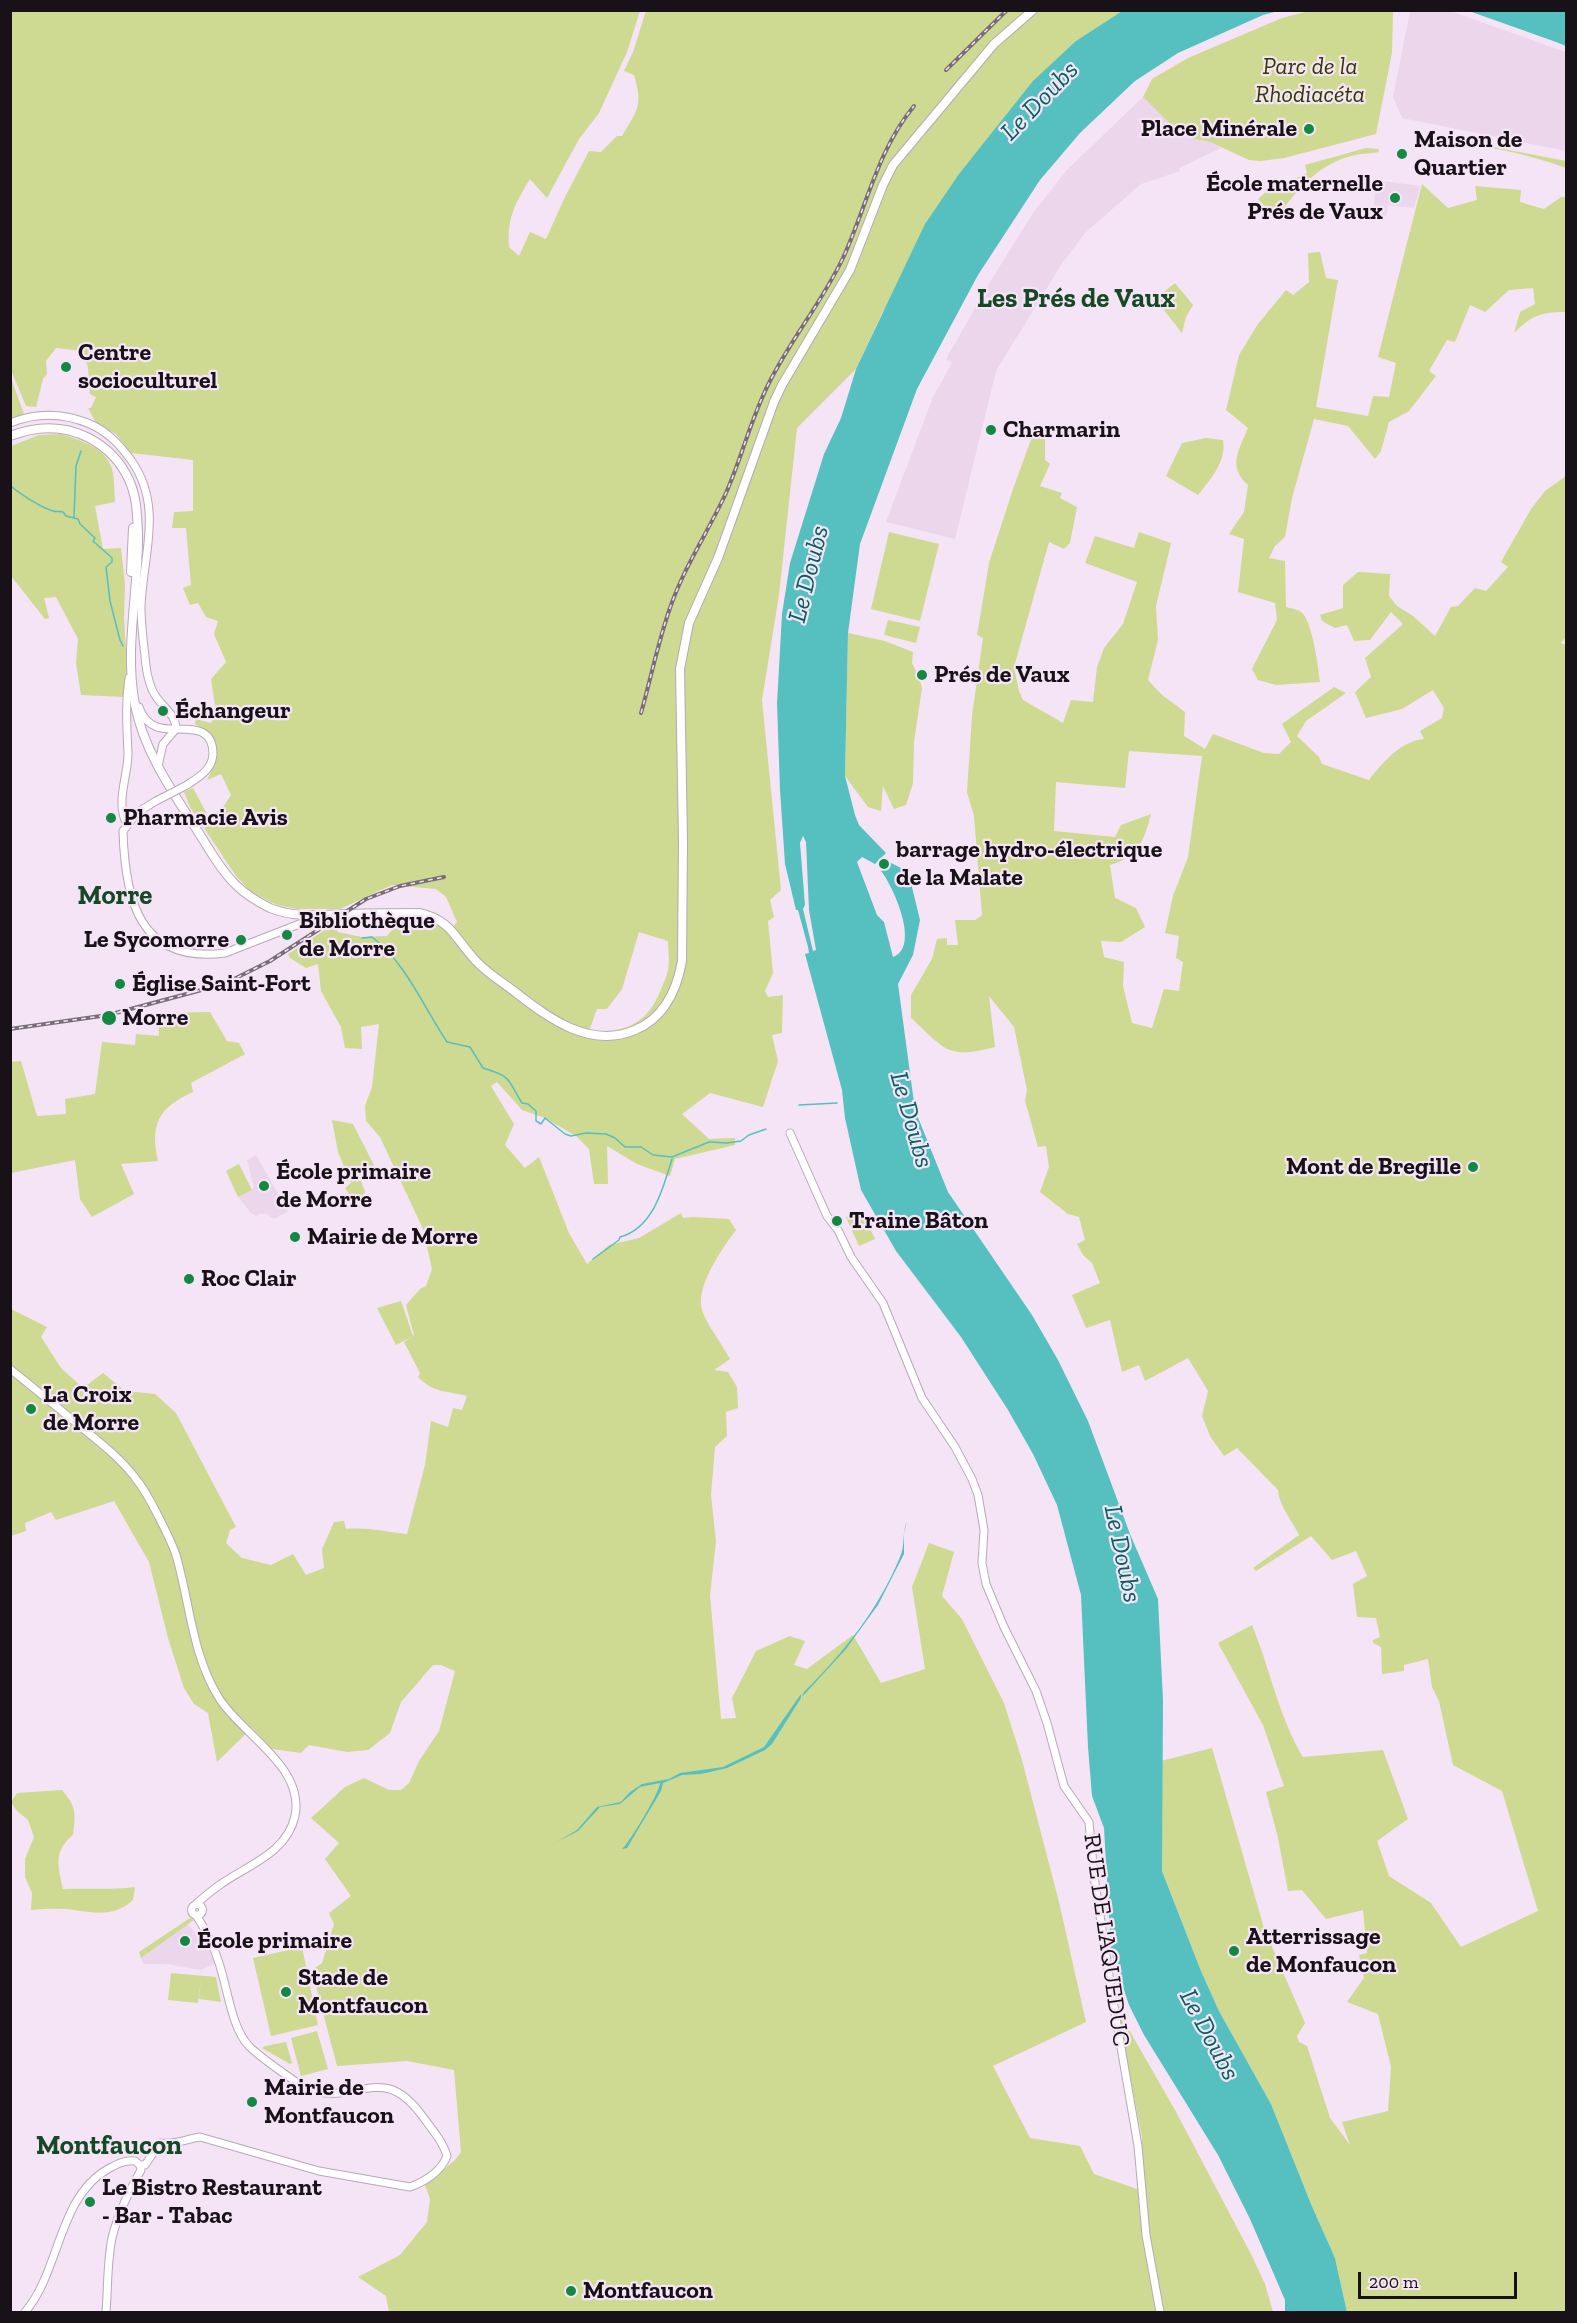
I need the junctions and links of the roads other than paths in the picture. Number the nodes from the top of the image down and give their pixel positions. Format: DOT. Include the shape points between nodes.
graph roads {
  1 [pos="1033,10"];
  2 [pos="10,423"];
  3 [pos="10,436"];
  4 [pos="10,442"];
  5 [pos="131,661"];
  6 [pos="132,687"];
  7 [pos="176,729"];
  8 [pos="158,766"];
  9 [pos="127,824"];
  10 [pos="323,915"];
  11 [pos="790,1133"];
  12 [pos="10,1369"];
  13 [pos="143,2165"];
  14 [pos="25,2313"];
  15 [pos="106,2313"];
  16 [pos="1160,2313"];
  1 -- 10 [label="main road" via="994,44 887,174 850,270 778,393 718,558 689,623 680,669 682,961 673,993 662,1010 641,1027 620,1035 596,1036 544,1014 485,969 452,929 435,917 418,913"];
  2 -- 7 [label="street" via="40,415 71,417 104,432 120,445 141,476 148,503 150,545 141,606 145,657 150,686 172,716"];
  3 -- 5 [label="main road" via="37,428 71,431 100,445 124,470 137,512"];
  4 -- 5 [label="main road" via="38,433 70,436 98,449 120,473 129,491 132,512"];
  5 -- 6 [label="main road"];
  5 -- 9 [label="street" via="123,795 123,817"];
  6 -- 7 [label="street" via="145,719 161,729"];
  6 -- 8 [label="main road" via="145,740"];
  7 -- 8 [label="street" via="163,744"];
  7 -- 9 [label="street, bridge" via="202,733 212,749 210,766 187,785 138,812"];
  8 -- 10 [label="main road" via="219,864 241,890 277,911"];
  9 -- 10 [label="street" via="123,847 130,898 142,921 160,940 186,953 208,955 237,950"];
  11 -- 16 [label="street, RUE DE L'AQUEDUC" via="827,1216 883,1303 922,1398 972,1479 984,1530 982,1563 986,1584 1036,1691 1064,1786 1089,1822 1095,1885 1138,2146 1146,2235"];
  12 -- 13 [label="street" via="107,1448 142,1485 175,1553 201,1665 220,1700 270,1752 292,1786 292,1826 275,1849 215,1888 199,1910 219,1961 233,2014 250,2048 298,2085 312,2091 399,2091 429,2124 447,2156 422,2183 410,2187 319,2171 200,2137 160,2143"];
  13 -- 14 [label="street" via="124,2161 90,2181"];
  13 -- 15 [label="street" via="123,2204 112,2239"];
}
